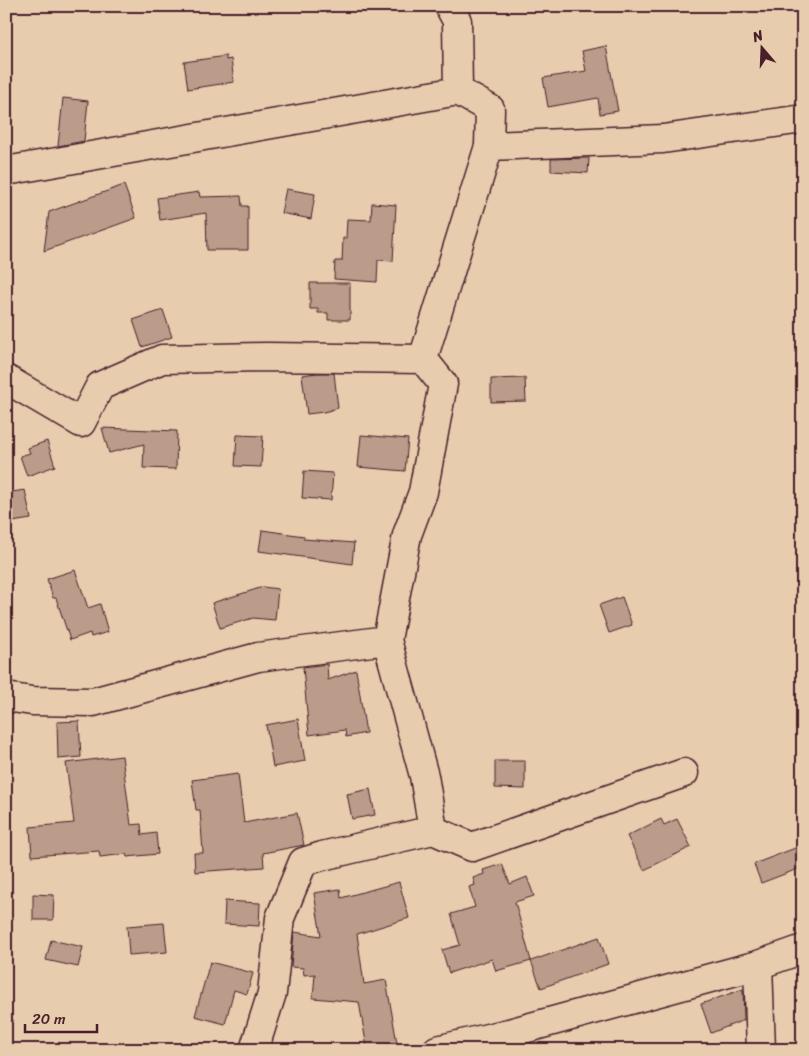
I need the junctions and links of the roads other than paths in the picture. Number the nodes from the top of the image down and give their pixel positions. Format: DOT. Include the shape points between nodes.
graph roads {
  1 [pos="450,6"];
  2 [pos="458,91"];
  3 [pos="803,119"];
  4 [pos="489,146"];
  5 [pos="6,171"];
  6 [pos="423,359"];
  7 [pos="6,379"];
  8 [pos="387,640"];
  9 [pos="6,698"];
  10 [pos="684,773"];
  11 [pos="433,830"];
  12 [pos="803,949"];
  13 [pos="758,965"];
  14 [pos="513,1041"];
  15 [pos="254,1050"];
  16 [pos="437,1050"];
  17 [pos="761,1050"];
  1 -- 2 [label="street" via="458,21"];
  2 -- 4 [label="street" via="490,109"];
  2 -- 5 [label="street"];
  3 -- 4 [label="street" via="663,139"];
  4 -- 6 [label="street"];
  6 -- 7 [label="street" via="267,356 162,359 100,386 81,423"];
  6 -- 8 [label="street" via="444,384 423,492 408,535"];
  8 -- 9 [label="street" via="258,657 94,702"];
  8 -- 11 [label="street" via="424,776"];
  10 -- 11 [label="street" via="472,847"];
  11 -- 15 [label="street" via="303,862 280,918 272,993"];
  12 -- 13 [label="street"];
  13 -- 14 [label="street"];
  13 -- 17 [label="street"];
  14 -- 16 [label="street"];
}
